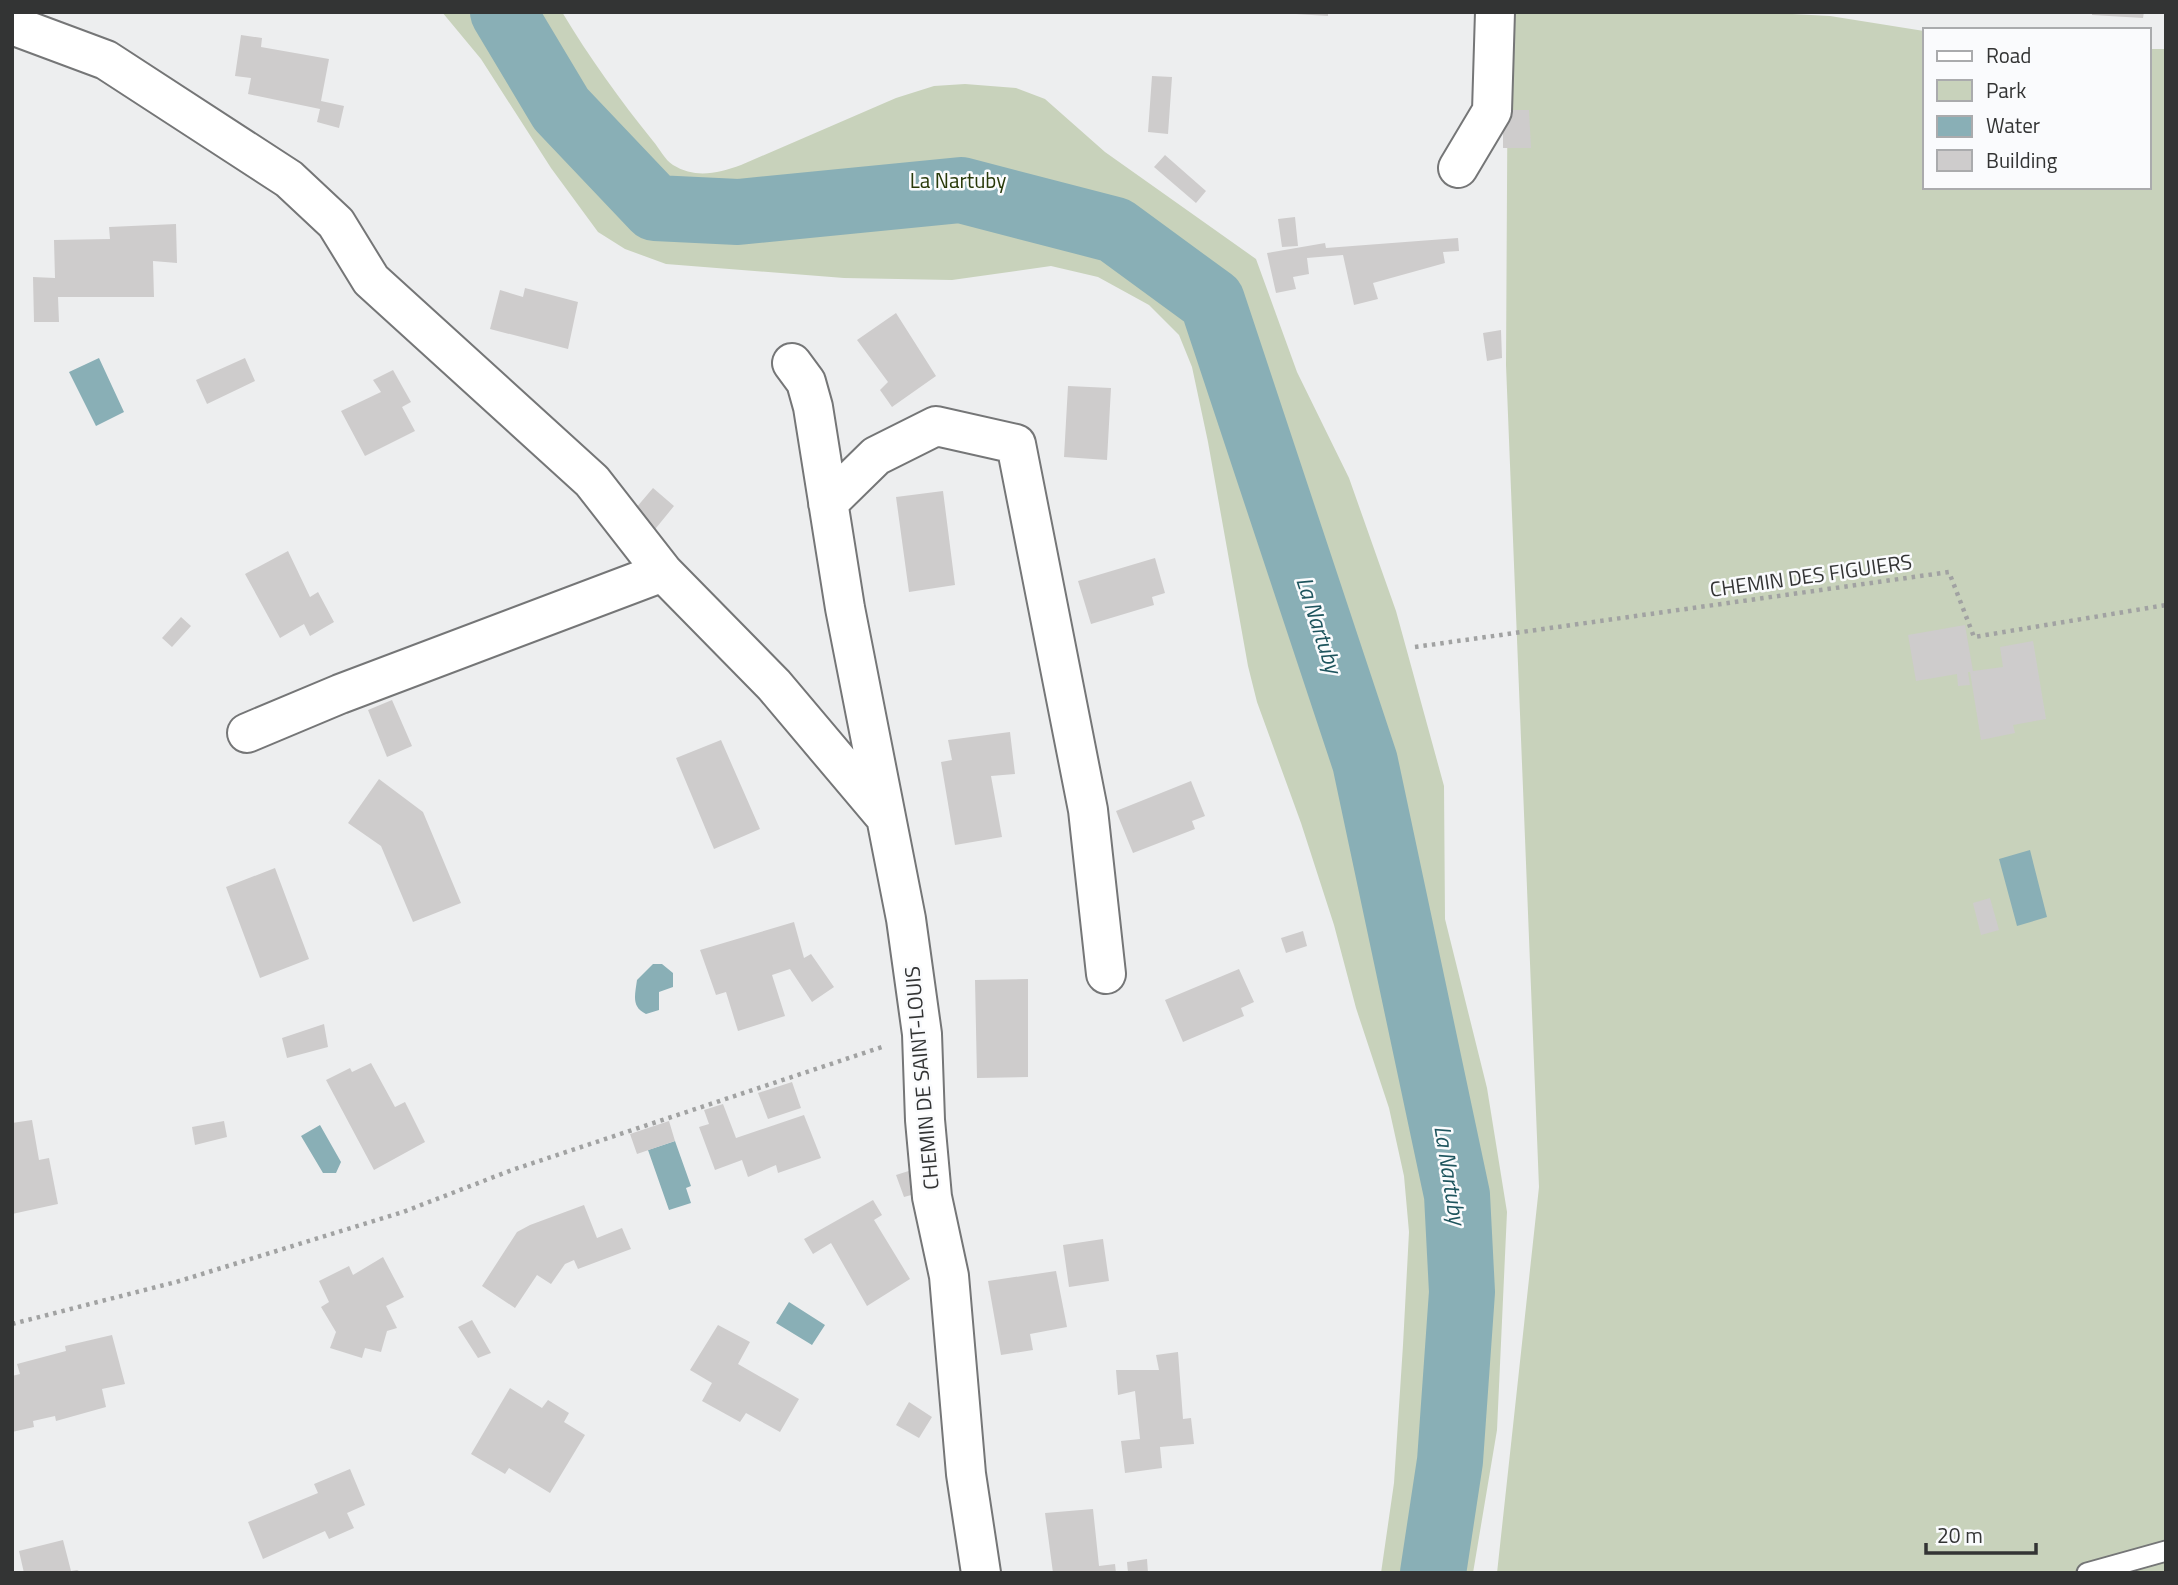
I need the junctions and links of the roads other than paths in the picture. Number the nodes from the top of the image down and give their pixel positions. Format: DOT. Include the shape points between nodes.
graph roads {
  1 [pos="1495,12"];
  2 [pos="12,25"];
  3 [pos="1458,168"];
  4 [pos="792,363"];
  5 [pos="828,503"];
  6 [pos="663,572"];
  7 [pos="247,733"];
  8 [pos="886,818"];
  9 [pos="1106,974"];
  10 [pos="2166,1551"];
  11 [pos="981,1573"];
  12 [pos="2087,1573"];
  1 -- 3 [label="street" via="1492,111"];
  2 -- 6 [label="street" via="106,60 289,180 336,223 371,280 592,481"];
  4 -- 5 [label="street, CHEMIN DE SAINT-LOUIS" via="806,382 813,407"];
  5 -- 8 [label="street, CHEMIN DE SAINT-LOUIS"];
  5 -- 9 [label="street" via="876,456 936,426 1016,444 1088,810"];
  6 -- 7 [label="street"];
  6 -- 8 [label="street" via="774,685"];
  8 -- 11 [label="street, CHEMIN DE SAINT-LOUIS" via="922,1034 932,1197 949,1276 966,1474"];
  10 -- 12 [label="lane"];
}
